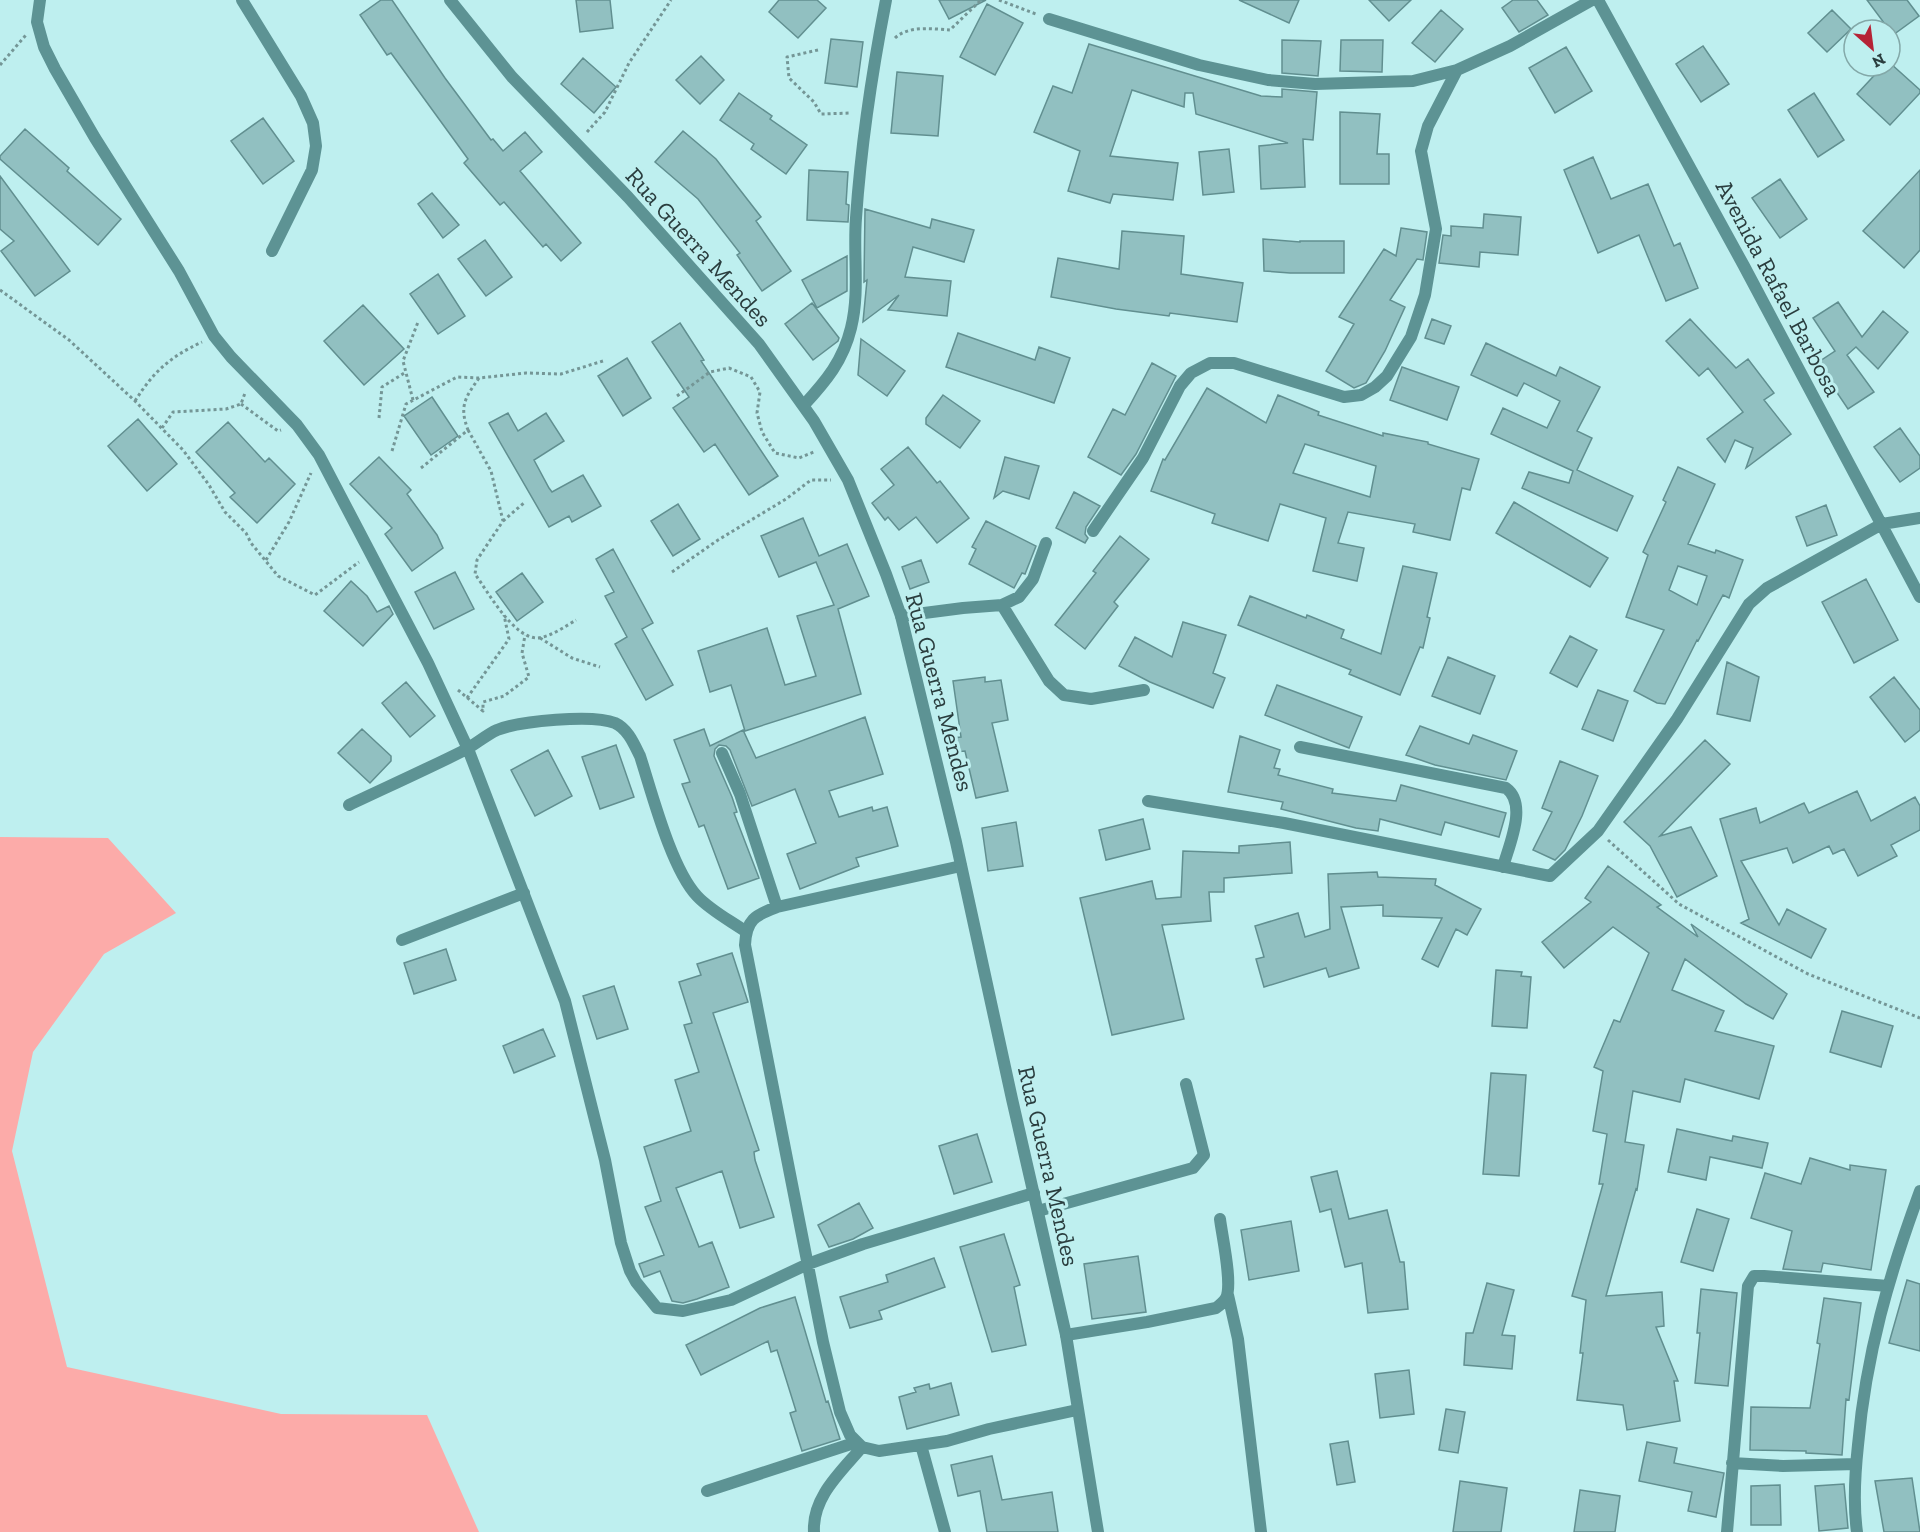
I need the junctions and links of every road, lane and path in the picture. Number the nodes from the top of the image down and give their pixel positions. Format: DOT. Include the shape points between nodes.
graph roads {
  1 [pos="40,0"];
  2 [pos="242,0"];
  3 [pos="450,0"];
  4 [pos="671,0"];
  5 [pos="886,0"];
  6 [pos="981,0"];
  7 [pos="999,0"];
  8 [pos="1592,0"];
  9 [pos="1598,0"];
  10 [pos="1049,19"];
  11 [pos="38,22"];
  12 [pos="818,50"];
  13 [pos="876,56"];
  14 [pos="0,65"];
  15 [pos="1457,70"];
  16 [pos="868,112"];
  17 [pos="576,145"];
  18 [pos="272,251"];
  19 [pos="0,290"];
  20 [pos="418,322"];
  21 [pos="214,336"];
  22 [pos="603,361"];
  23 [pos="406,372"];
  24 [pos="250,375"];
  25 [pos="479,378"];
  26 [pos="677,396"];
  27 [pos="412,400"];
  28 [pos="135,401"];
  29 [pos="241,404"];
  30 [pos="804,405"];
  31 [pos="379,418"];
  32 [pos="297,424"];
  33 [pos="162,428"];
  34 [pos="468,430"];
  35 [pos="829,447"];
  36 [pos="392,451"];
  37 [pos="319,454"];
  38 [pos="421,468"];
  39 [pos="848,480"];
  40 [pos="525,502"];
  41 [pos="1920,518"];
  42 [pos="503,521"];
  43 [pos="1882,525"];
  44 [pos="1094,531"];
  45 [pos="1046,543"];
  46 [pos="371,553"];
  47 [pos="266,560"];
  48 [pos="672,572"];
  49 [pos="1920,597"];
  50 [pos="1002,605"];
  51 [pos="504,615"];
  52 [pos="901,616"];
  53 [pos="576,620"];
  54 [pos="525,635"];
  55 [pos="540,638"];
  56 [pos="600,667"];
  57 [pos="451,684"];
  58 [pos="1144,690"];
  59 [pos="467,698"];
  60 [pos="1300,747"];
  61 [pos="468,749"];
  62 [pos="722,753"];
  63 [pos="1148,801"];
  64 [pos="349,805"];
  65 [pos="1598,831"];
  66 [pos="962,866"];
  67 [pos="1503,867"];
  68 [pos="524,893"];
  69 [pos="777,908"];
  70 [pos="745,931"];
  71 [pos="402,940"];
  72 [pos="1920,1018"];
  73 [pos="1186,1084"];
  74 [pos="1920,1191"];
  75 [pos="1034,1194"];
  76 [pos="1038,1211"];
  77 [pos="1220,1220"];
  78 [pos="808,1264"];
  79 [pos="1887,1286"];
  80 [pos="1228,1295"];
  81 [pos="1066,1335"];
  82 [pos="1077,1410"];
  83 [pos="859,1444"];
  84 [pos="921,1445"];
  85 [pos="1732,1462"];
  86 [pos="1856,1464"];
  87 [pos="707,1491"];
  88 [pos="814,1532"];
  89 [pos="945,1532"];
  90 [pos="1098,1532"];
  91 [pos="1261,1532"];
  92 [pos="1727,1532"];
  93 [pos="1857,1532"];
  1 -- 11 [label="street"];
  2 -- 18 [label="street" via="301,96 313,123 316,146 312,170"];
  3 -- 17 [label="street, Rua Guerra Mendes" via="512,77"];
  4 -- 17 [label="path" via="629,63 605,112"];
  5 -- 13 [label="street"];
  6 -- 13 [label="path" via="950,30 924,28 900,33"];
  7 -- 10 [label="path"];
  8 -- 15 [label="street" via="1510,46"];
  9 -- 43 [label="street, Avenida Rafael Barbosa"];
  10 -- 15 [label="street" via="1199,65 1268,80 1315,84 1413,81"];
  11 -- 14 [label="path"];
  11 -- 21 [label="street" via="55,69 180,271"];
  12 -- 16 [label="path" via="787,57 789,78 821,114"];
  13 -- 16 [label="street"];
  15 -- 44 [label="street" via="1428,126 1421,151 1436,229 1425,295 1411,337 1387,376 1361,395 1344,397 1234,363 1210,363 1191,373 1180,386 1143,458"];
  16 -- 30 [label="street" via="854,233 856,296 851,328 831,376"];
  17 -- 30 [label="street, Rua Guerra Mendes" via="700,276 759,344"];
  19 -- 28 [label="path" via="69,340"];
  20 -- 23 [label="path" via="403,361"];
  21 -- 24 [label="street"];
  21 -- 28 [label="path" via="179,353 150,378"];
  22 -- 25 [label="path" via="561,374"];
  23 -- 27 [label="path"];
  23 -- 31 [label="path" via="382,387"];
  24 -- 29 [label="path"];
  24 -- 32 [label="street"];
  25 -- 27 [label="path" via="457,377"];
  25 -- 34 [label="path" via="463,402"];
  26 -- 35 [label="path" via="710,372 729,368 751,377 760,392 757,413 762,432 775,453 799,458"];
  27 -- 36 [label="path" via="405,404"];
  28 -- 33 [label="path"];
  29 -- 32 [label="path" via="278,431"];
  29 -- 33 [label="path" via="226,409 173,412"];
  30 -- 35 [label="street, Rua Guerra Mendes"];
  32 -- 37 [label="street"];
  33 -- 47 [label="path"];
  34 -- 38 [label="path"];
  34 -- 42 [label="path" via="491,471"];
  35 -- 39 [label="street, Rua Guerra Mendes"];
  37 -- 46 [label="street"];
  37 -- 47 [label="path" via="289,522"];
  39 -- 48 [label="path" via="811,480"];
  39 -- 52 [label="street, Rua Guerra Mendes"];
  40 -- 42 [label="path"];
  41 -- 43 [label="street"];
  42 -- 51 [label="path" via="477,560 475,574"];
  43 -- 49 [label="street, Avenida Rafael Barbosa"];
  43 -- 65 [label="street" via="1767,588 1749,604 1677,719"];
  45 -- 50 [label="street" via="1033,579 1019,597"];
  46 -- 47 [label="path" via="315,595 278,576"];
  46 -- 61 [label="street"];
  50 -- 52 [label="street"];
  50 -- 58 [label="street" via="1050,681 1064,695 1091,699"];
  51 -- 54 [label="path"];
  51 -- 59 [label="path" via="509,639"];
  52 -- 66 [label="street, Rua Guerra Mendes"];
  53 -- 55 [label="path"];
  54 -- 55 [label="path"];
  54 -- 59 [label="path" via="522,653 530,677 504,696 483,702 483,711"];
  55 -- 56 [label="path" via="572,658"];
  57 -- 59 [label="path"];
  60 -- 67 [label="street" via="1506,788 1513,793 1518,810"];
  61 -- 64 [label="street"];
  61 -- 68 [label="street"];
  61 -- 70 [label="street" via="497,730 517,724 543,720 615,723 624,729 640,756 678,868 688,885 714,911"];
  62 -- 69 [label="street" via="740,794"];
  63 -- 67 [label="street" via="1296,825"];
  65 -- 67 [label="street" via="1550,876"];
  65 -- 72 [label="path" via="1679,904 1808,974"];
  66 -- 69 [label="street"];
  66 -- 75 [label="street, Rua Guerra Mendes"];
  68 -- 71 [label="street"];
  68 -- 78 [label="street" via="565,1000 605,1160 621,1243 630,1271 644,1293 657,1308 683,1311 731,1300"];
  69 -- 70 [label="street" via="763,912"];
  70 -- 78 [label="street"];
  73 -- 76 [label="street" via="1204,1155 1193,1168"];
  74 -- 79 [label="street"];
  75 -- 76 [label="street, Rua Guerra Mendes"];
  75 -- 78 [label="street"];
  76 -- 81 [label="street, Rua Guerra Mendes"];
  77 -- 80 [label="street"];
  78 -- 83 [label="street" via="840,1412 850,1435"];
  79 -- 85 [label="street" via="1752,1277 1748,1286"];
  79 -- 86 [label="street" via="1862,1403"];
  80 -- 81 [label="street" via="1216,1308"];
  80 -- 91 [label="street" via="1238,1339"];
  81 -- 82 [label="street, Rua Guerra Mendes"];
  82 -- 84 [label="street"];
  82 -- 90 [label="street, Rua Guerra Mendes"];
  83 -- 84 [label="street" via="879,1451"];
  83 -- 87 [label="street"];
  83 -- 88 [label="street" via="824,1492"];
  84 -- 89 [label="street"];
  85 -- 86 [label="street" via="1782,1466"];
  85 -- 92 [label="street"];
  86 -- 93 [label="street"];
}
